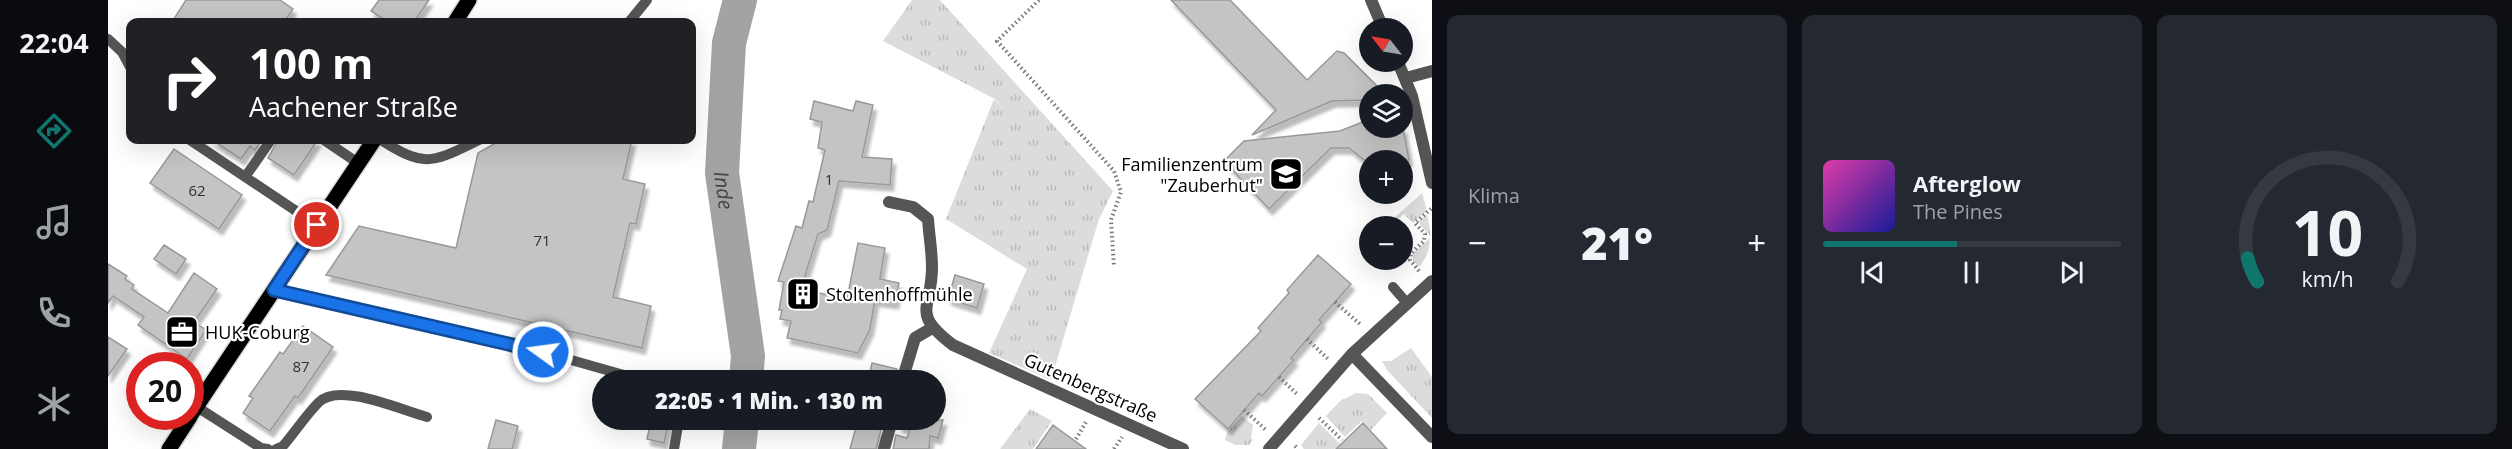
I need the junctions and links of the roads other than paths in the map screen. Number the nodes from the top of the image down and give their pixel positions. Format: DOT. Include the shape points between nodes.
graph roads {
  1 [pos="469,0"];
  2 [pos="647,0"];
  3 [pos="1371,0"];
  4 [pos="457,18"];
  5 [pos="632,18"];
  6 [pos="1379,18"];
  7 [pos="108,39"];
  8 [pos="126,60"];
  9 [pos="1432,71"];
  10 [pos="1403,72"];
  11 [pos="1406,78"];
  12 [pos="197,144"];
  13 [pos="268,144"];
  14 [pos="330,144"];
  15 [pos="371,144"];
  16 [pos="388,144"];
  17 [pos="470,144"];
  18 [pos="358,162"];
  19 [pos="245,177"];
  20 [pos="1432,183"];
  21 [pos="889,202"];
  22 [pos="317,225"];
  23 [pos="1432,281"];
  24 [pos="1393,287"];
  25 [pos="274,290"];
  26 [pos="1406,302"];
  27 [pos="932,328"];
  28 [pos="1352,354"];
  29 [pos="605,370"];
  30 [pos="905,370"];
  31 [pos="204,395"];
  32 [pos="427,417"];
  33 [pos="204,419"];
  34 [pos="181,430"];
  35 [pos="677,430"];
  36 [pos="889,430"];
  37 [pos="1432,437"];
  38 [pos="169,449"];
  39 [pos="268,449"];
  40 [pos="276,449"];
  41 [pos="674,449"];
  42 [pos="884,449"];
  43 [pos="1183,449"];
  44 [pos="1269,449"];
  1 -- 4 [label="main road"];
  2 -- 5 [label="lane"];
  3 -- 6 [label="street"];
  7 -- 8 [label="lane"];
  9 -- 11 [label="street"];
  10 -- 11 [label="street"];
  11 -- 20 [label="street"];
  12 -- 19 [label="lane"];
  13 -- 19 [label="lane"];
  14 -- 18 [label="lane"];
  15 -- 18 [label="main road"];
  16 -- 17 [label="lane" via="407,156 435,160"];
  18 -- 22 [label="main road"];
  19 -- 22 [label="lane"];
  21 -- 27 [label="street" via="913,207 928,219 932,268 925,307"];
  22 -- 25 [label="main road"];
  23 -- 26 [label="street"];
  24 -- 26 [label="lane"];
  25 -- 29 [label="lane"];
  25 -- 31 [label="main road"];
  26 -- 28 [label="street"];
  27 -- 30 [label="street" via="915,338"];
  27 -- 43 [label="street, Gutenbergstraße" via="953,345"];
  28 -- 37 [label="street"];
  28 -- 44 [label="street"];
  32 -- 40 [label="lane" via="346,394 332,394 320,401 283,446"];
  33 -- 39 [label="lane"];
  34 -- 38 [label="main road"];
  35 -- 41 [label="lane"];
  36 -- 42 [label="street"];
}
